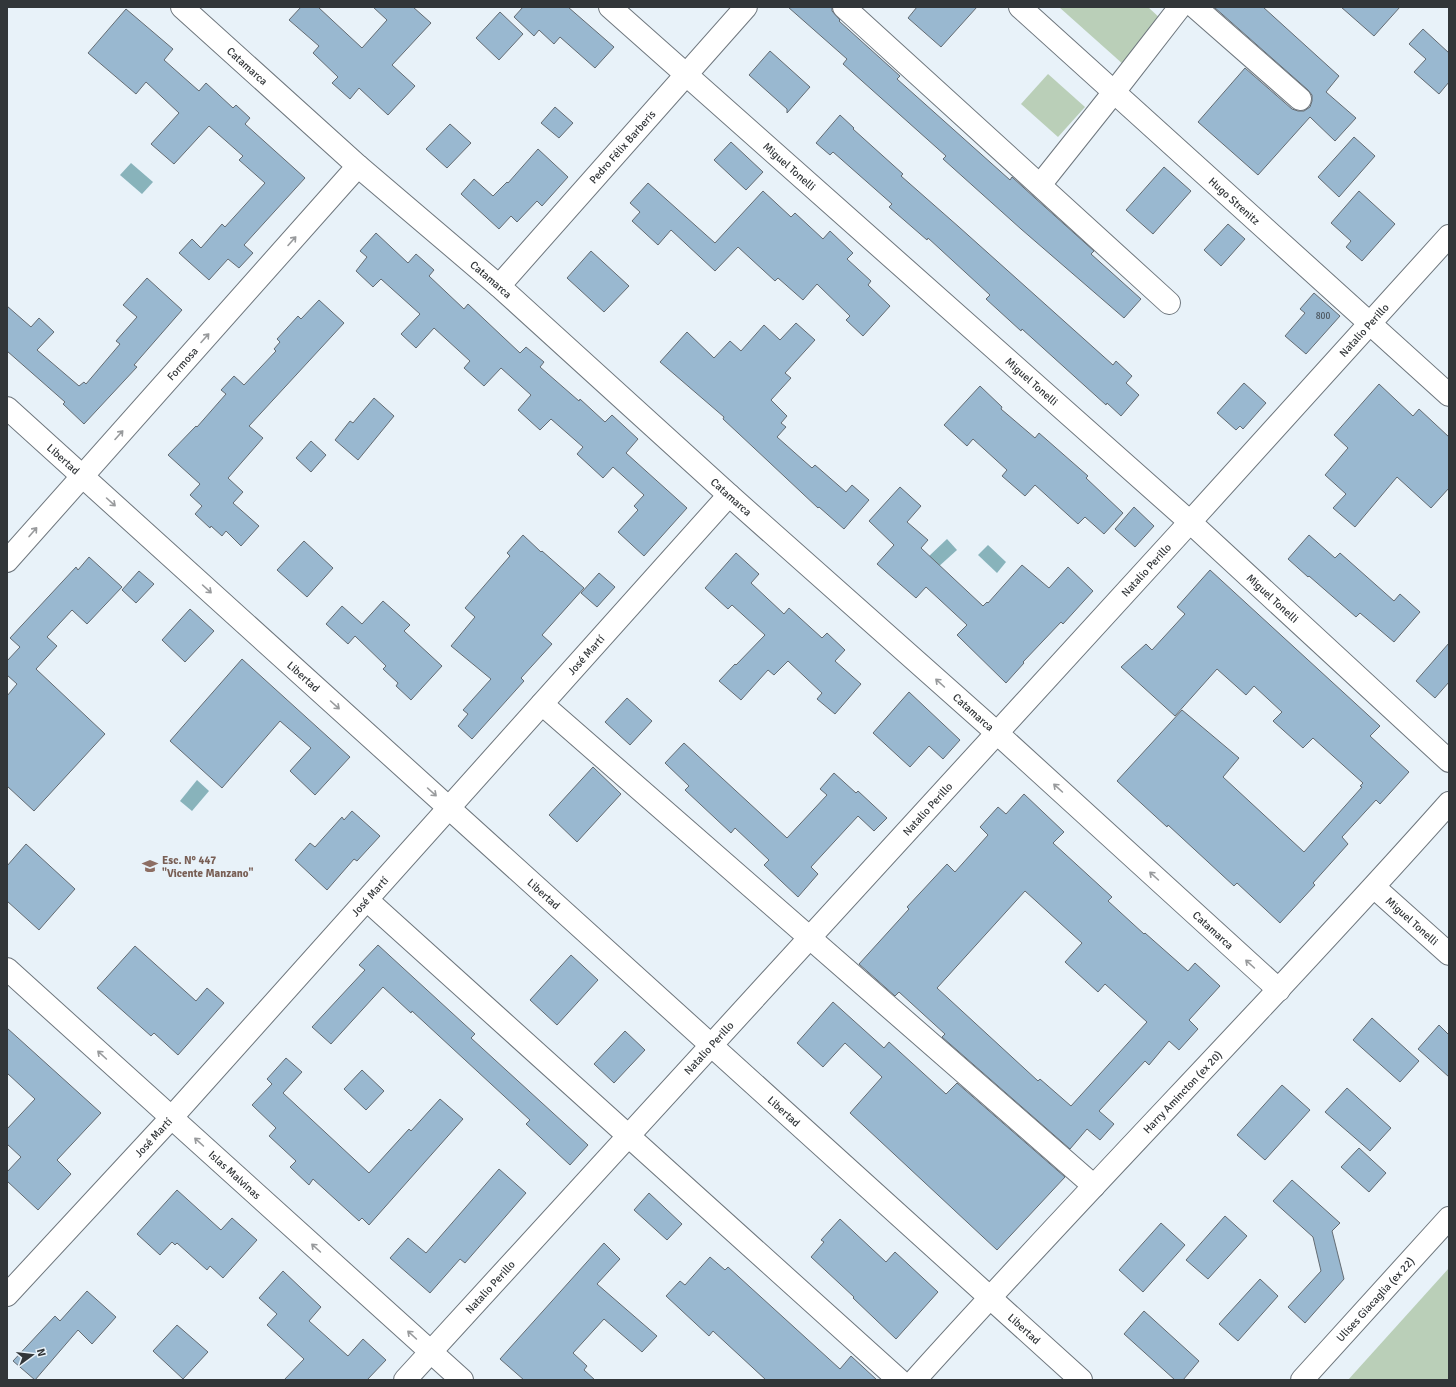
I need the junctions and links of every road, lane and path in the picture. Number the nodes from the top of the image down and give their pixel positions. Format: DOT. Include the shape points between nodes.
graph roads {
  1 [pos="182,7"];
  2 [pos="610,7"];
  3 [pos="746,7"];
  4 [pos="844,7"];
  5 [pos="1020,7"];
  6 [pos="1180,7"];
  7 [pos="1195,7"];
  8 [pos="686,74"];
  9 [pos="1114,92"];
  10 [pos="1300,99"];
  11 [pos="358,166"];
  12 [pos="1040,185"];
  13 [pos="1449,236"];
  14 [pos="499,286"];
  15 [pos="1169,302"];
  16 [pos="1370,324"];
  17 [pos="1449,395"];
  18 [pos="7,408"];
  19 [pos="82,476"];
  20 [pos="729,495"];
  21 [pos="1190,522"];
  22 [pos="7,561"];
  23 [pos="542,704"];
  24 [pos="997,733"];
  25 [pos="1449,761"];
  26 [pos="1449,803"];
  27 [pos="449,807"];
  28 [pos="1374,887"];
  29 [pos="367,900"];
  30 [pos="809,938"];
  31 [pos="1449,954"];
  32 [pos="7,969"];
  33 [pos="1278,990"];
  34 [pos="710,1046"];
  35 [pos="172,1117"];
  36 [pos="628,1135"];
  37 [pos="1094,1186"];
  38 [pos="1449,1218"];
  39 [pos="7,1295"];
  40 [pos="990,1297"];
  41 [pos="430,1351"];
  42 [pos="405,1380"];
  43 [pos="462,1380"];
  44 [pos="899,1380"];
  45 [pos="914,1380"];
  46 [pos="1081,1380"];
  47 [pos="1302,1380"];
  1 -- 11 [label="street, Catamarca"];
  2 -- 8 [label="street, Miguel Tonelli"];
  3 -- 8 [label="street, Pedro Félix Barberis"];
  4 -- 12 [label="street"];
  5 -- 9 [label="street, Hugo Strenitz"];
  6 -- 9 [label="street"];
  7 -- 10 [label="street"];
  8 -- 14 [label="street, Pedro Félix Barberis"];
  8 -- 21 [label="street, Miguel Tonelli"];
  9 -- 12 [label="street"];
  9 -- 16 [label="street, Hugo Strenitz"];
  11 -- 14 [label="street, Catamarca"];
  19 -- 11 [label="street, Formosa, one-way"];
  12 -- 15 [label="street"];
  13 -- 16 [label="street, Natalio Perillo"];
  14 -- 20 [label="street, Catamarca"];
  16 -- 17 [label="street, Hugo Strenitz"];
  16 -- 21 [label="street, Natalio Perillo"];
  18 -- 19 [label="street, Libertad"];
  22 -- 19 [label="street, Formosa, one-way"];
  19 -- 27 [label="street, Libertad, one-way"];
  20 -- 23 [label="street, José Martí"];
  24 -- 20 [label="street, Catamarca, one-way"];
  21 -- 24 [label="street, Natalio Perillo"];
  21 -- 25 [label="street, Miguel Tonelli"];
  23 -- 27 [label="street, José Martí"];
  23 -- 30 [label="street"];
  24 -- 30 [label="street, Natalio Perillo"];
  33 -- 24 [label="street, Catamarca, one-way"];
  26 -- 28 [label="street, Harry Amincton (ex 20)"];
  27 -- 29 [label="street, José Martí"];
  27 -- 34 [label="street, Libertad"];
  28 -- 31 [label="street, Miguel Tonelli"];
  28 -- 33 [label="street, Harry Amincton (ex 20)"];
  29 -- 35 [label="street, José Martí"];
  29 -- 36 [label="street"];
  30 -- 34 [label="street, Natalio Perillo"];
  30 -- 37 [label="street"];
  35 -- 32 [label="street, Islas Malvinas, one-way"];
  33 -- 37 [label="street, Harry Amincton (ex 20)"];
  34 -- 36 [label="street, Natalio Perillo"];
  34 -- 40 [label="street, Libertad"];
  35 -- 39 [label="street, José Martí"];
  41 -- 35 [label="street, Islas Malvinas, one-way"];
  36 -- 41 [label="street, Natalio Perillo"];
  36 -- 44 [label="street"];
  37 -- 40 [label="street, Harry Amincton (ex 20)"];
  38 -- 47 [label="street, Ulises Giacaglia (ex 22)"];
  40 -- 45 [label="street, Harry Amincton (ex 20)"];
  40 -- 46 [label="street, Libertad"];
  41 -- 42 [label="street, Natalio Perillo"];
  41 -- 43 [label="street, Islas Malvinas"];
}
